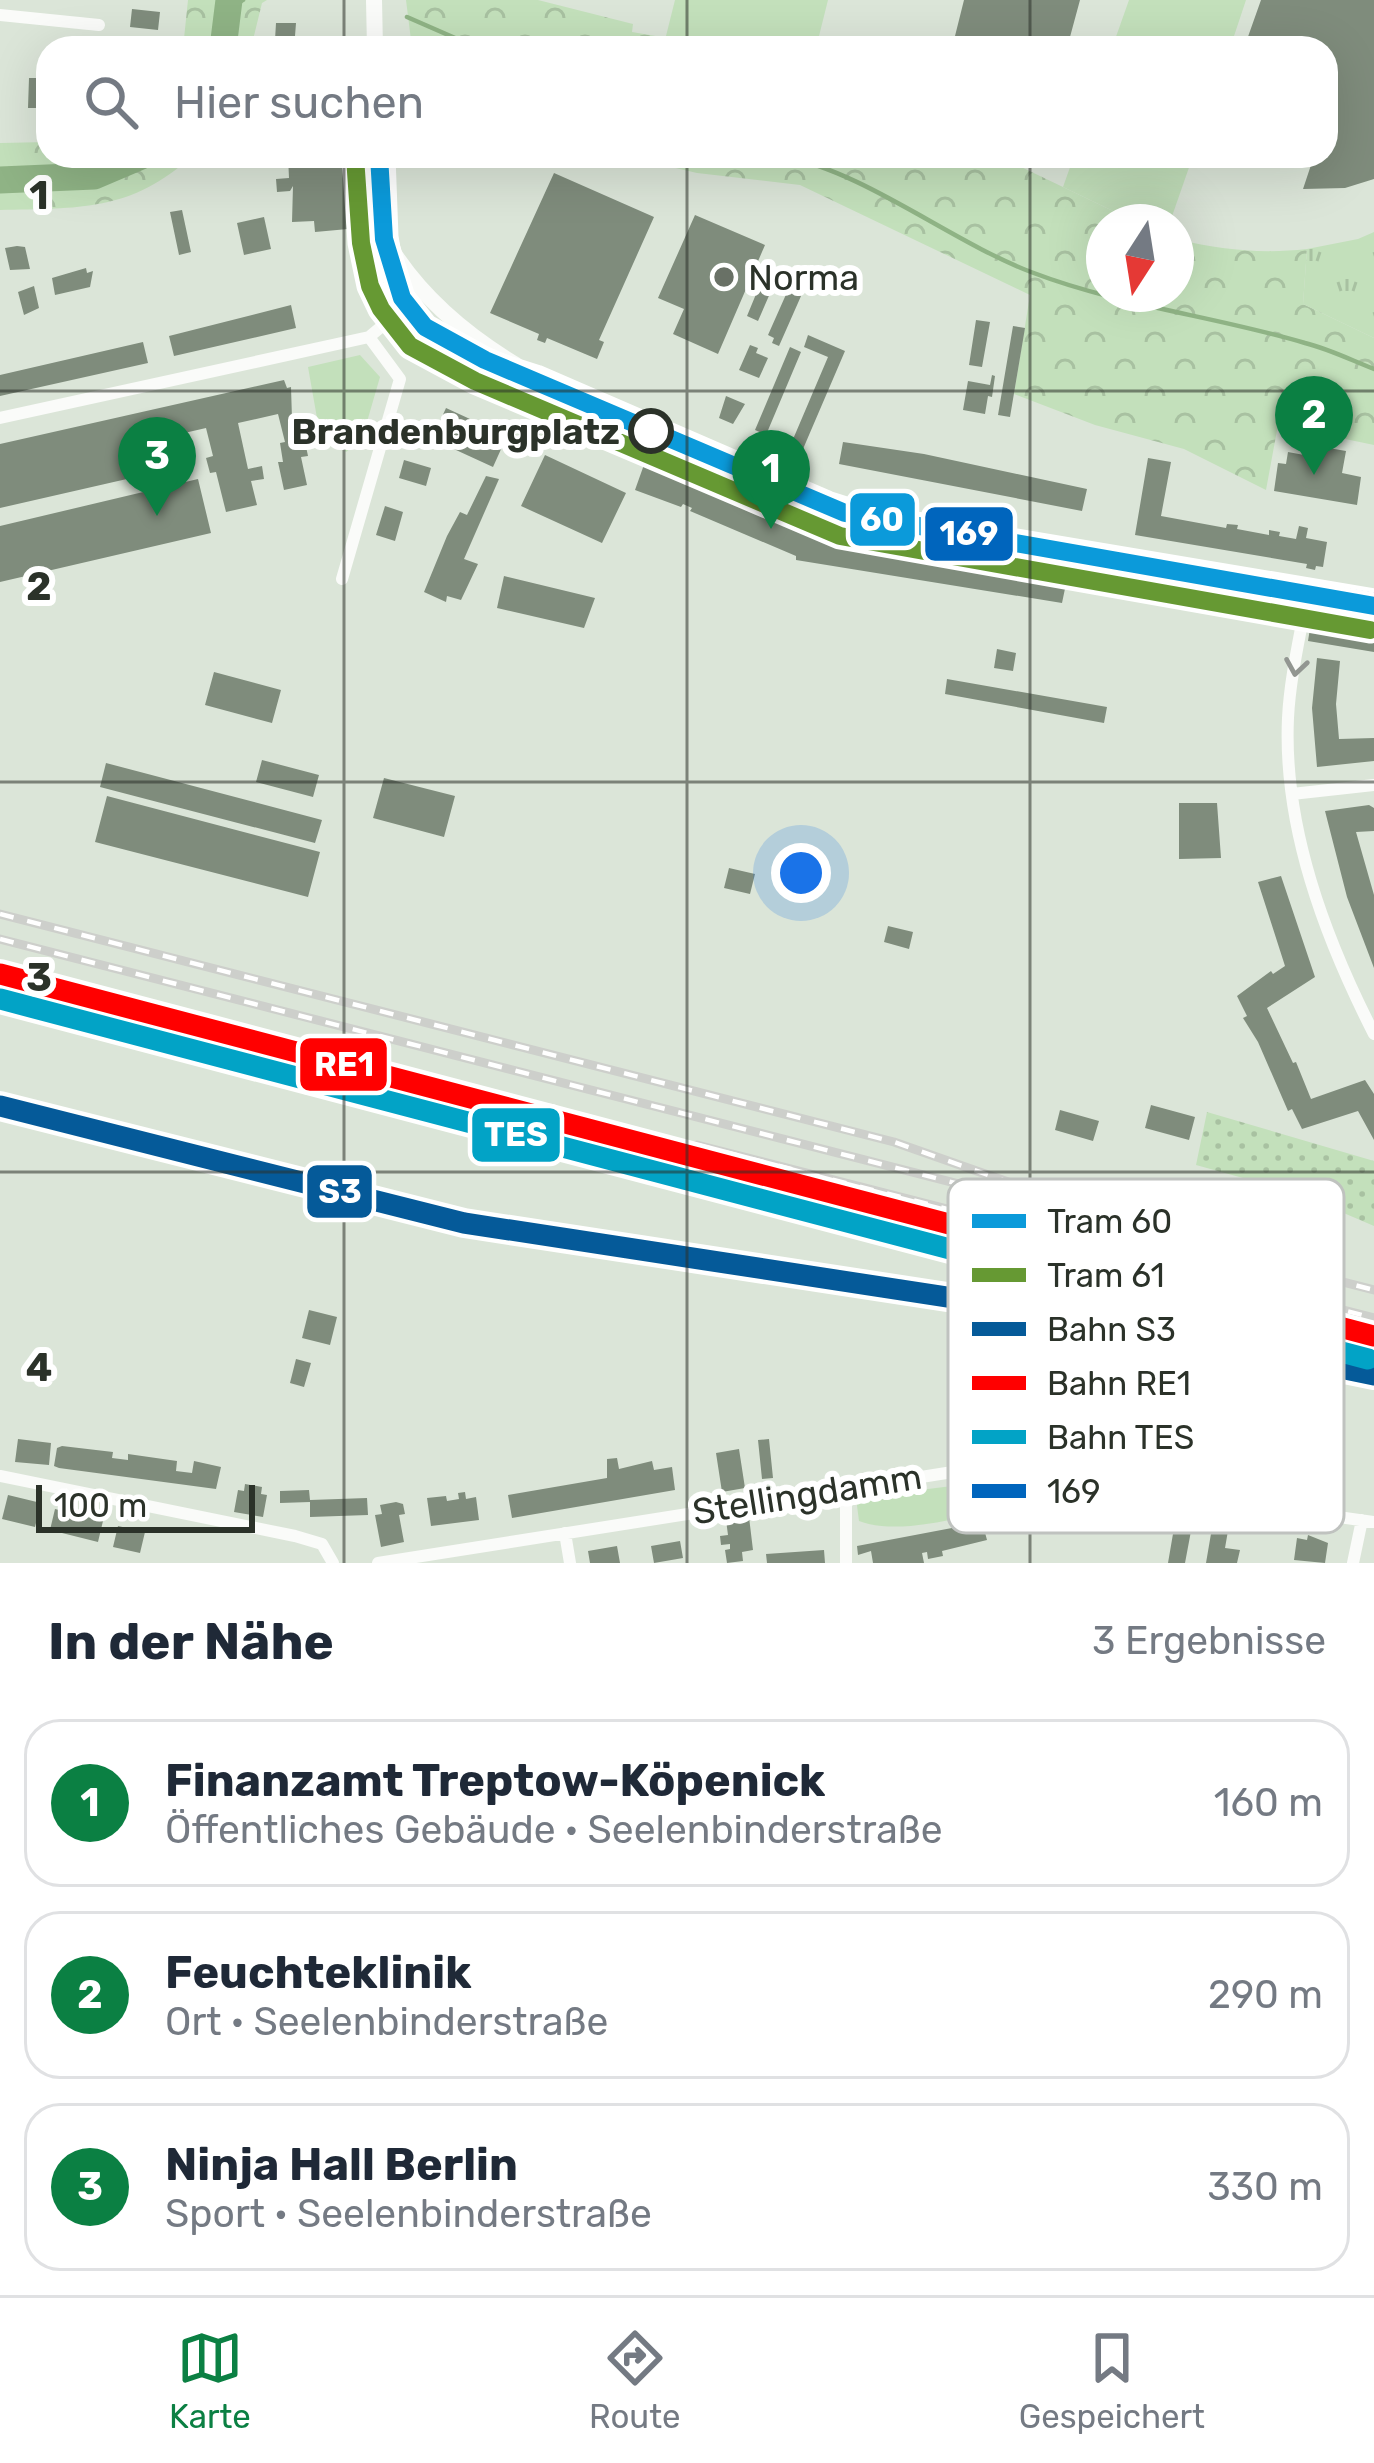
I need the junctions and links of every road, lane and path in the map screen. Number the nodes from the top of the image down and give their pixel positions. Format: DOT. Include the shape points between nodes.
graph roads {
  1 [pos="374,0"];
  2 [pos="0,15"];
  3 [pos="99,25"];
  4 [pos="375,36"];
  5 [pos="383,168"];
  6 [pos="388,243"];
  7 [pos="423,292"];
  8 [pos="402,309"];
  9 [pos="369,337"];
  10 [pos="536,378"];
  11 [pos="0,418"];
  12 [pos="342,579"];
  13 [pos="1308,591"];
  14 [pos="1374,602"];
  15 [pos="1374,785"];
  16 [pos="1292,794"];
  17 [pos="1370,1018"];
  18 [pos="1374,1034"];
  19 [pos="948,1473"];
  20 [pos="0,1476"];
  21 [pos="846,1489"];
  22 [pos="1368,1521"];
  23 [pos="565,1533"];
  24 [pos="380,1562"];
  25 [pos="333,1563"];
  26 [pos="569,1563"];
  27 [pos="847,1563"];
  28 [pos="1353,1563"];
  1 -- 4 [label="street"];
  2 -- 3 [label="street"];
  5 -- 6 [label="street"];
  6 -- 7 [label="street"];
  6 -- 8 [label="street"];
  7 -- 8 [label="street"];
  7 -- 10 [label="street" via="484,346"];
  8 -- 9 [label="street"];
  8 -- 10 [label="street" via="440,341"];
  9 -- 11 [label="street"];
  9 -- 12 [label="street" via="400,379"];
  10 -- 13 [label="street" via="868,517"];
  13 -- 14 [label="street"];
  13 -- 16 [label="street, one-way" via="1288,712"];
  15 -- 16 [label="street"];
  16 -- 17 [label="street" via="1318,901"];
  17 -- 18 [label="street"];
  19 -- 21 [label="street, Stellingdamm"];
  20 -- 25 [label="street" via="274,1530 322,1544"];
  21 -- 23 [label="street, Stellingdamm"];
  21 -- 27 [label="street"];
  22 -- 28 [label="street"];
  23 -- 24 [label="street, Stellingdamm"];
  23 -- 26 [label="street"];
}
